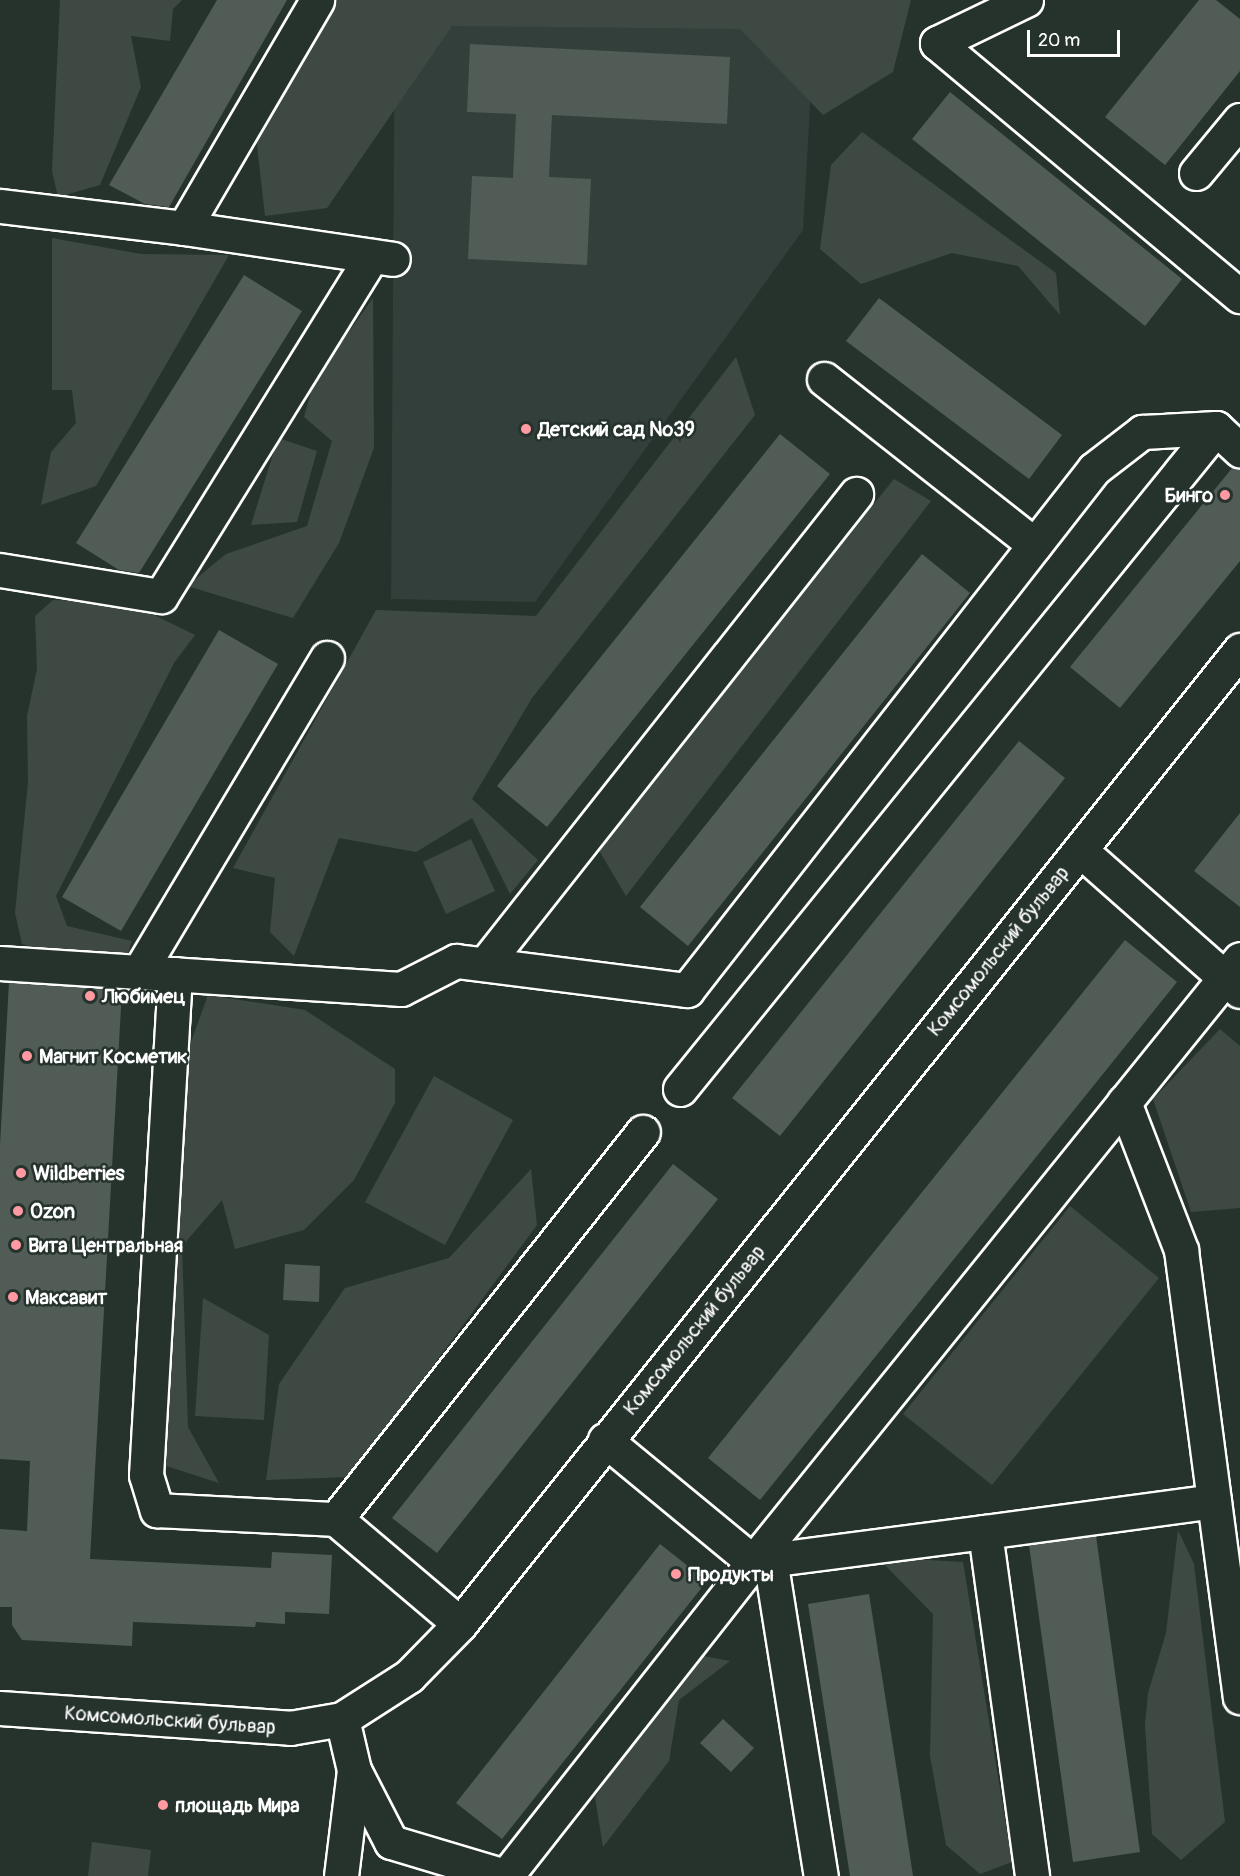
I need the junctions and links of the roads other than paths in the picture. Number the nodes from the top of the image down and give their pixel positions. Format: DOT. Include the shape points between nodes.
graph roads {
  1 [pos="318,0"];
  2 [pos="1026,0"];
  3 [pos="1240,120"];
  4 [pos="1196,173"];
  5 [pos="0,206"];
  6 [pos="184,228"];
  7 [pos="1240,296"];
  8 [pos="824,379"];
  9 [pos="1216,428"];
  10 [pos="1240,450"];
  11 [pos="856,494"];
  12 [pos="1035,545"];
  13 [pos="0,570"];
  14 [pos="1240,650"];
  15 [pos="327,658"];
  16 [pos="1080,850"];
  17 [pos="0,963"];
  18 [pos="485,964"];
  19 [pos="140,972"];
  20 [pos="175,974"];
  21 [pos="1235,976"];
  22 [pos="680,1089"];
  23 [pos="1125,1102"];
  24 [pos="643,1132"];
  25 [pos="605,1440"];
  26 [pos="1214,1501"];
  27 [pos="336,1519"];
  28 [pos="985,1532"];
  29 [pos="762,1561"];
  30 [pos="460,1624"];
  31 [pos="1240,1697"];
  32 [pos="0,1708"];
  33 [pos="342,1719"];
  34 [pos="354,1770"];
  35 [pos="341,1876"];
  36 [pos="505,1876"];
  37 [pos="821,1876"];
  38 [pos="1032,1876"];
  1 -- 6 [label="street"];
  2 -- 7 [label="street" via="937,43"];
  3 -- 4 [label="street"];
  5 -- 6 [label="street"];
  6 -- 13 [label="street" via="383,258 161,596"];
  8 -- 12 [label="street"];
  9 -- 10 [label="street"];
  9 -- 12 [label="street" via="1142,432 1094,469"];
  9 -- 22 [label="street"];
  11 -- 18 [label="street"];
  12 -- 18 [label="street" via="687,990"];
  14 -- 16 [label="street, Комсомольский бульвар"];
  15 -- 19 [label="street"];
  16 -- 21 [label="street"];
  16 -- 25 [label="street, Комсомольский бульвар"];
  17 -- 19 [label="street"];
  18 -- 20 [label="street" via="456,961 401,989"];
  19 -- 20 [label="street"];
  20 -- 27 [label="street" via="146,1474 157,1510"];
  21 -- 23 [label="street"];
  23 -- 26 [label="street" via="1181,1250"];
  23 -- 29 [label="street"];
  24 -- 27 [label="street"];
  25 -- 29 [label="street"];
  25 -- 30 [label="street, Комсомольский бульвар"];
  26 -- 28 [label="street"];
  26 -- 31 [label="street"];
  27 -- 30 [label="street"];
  28 -- 29 [label="street"];
  28 -- 38 [label="street"];
  29 -- 36 [label="street"];
  29 -- 37 [label="street"];
  30 -- 33 [label="street, Комсомольский бульвар" via="383,1697"];
  32 -- 33 [label="street, Комсомольский бульвар" via="222,1727 290,1728"];
  33 -- 34 [label="street"];
  34 -- 35 [label="street"];
  34 -- 36 [label="street" via="391,1842"];
}
